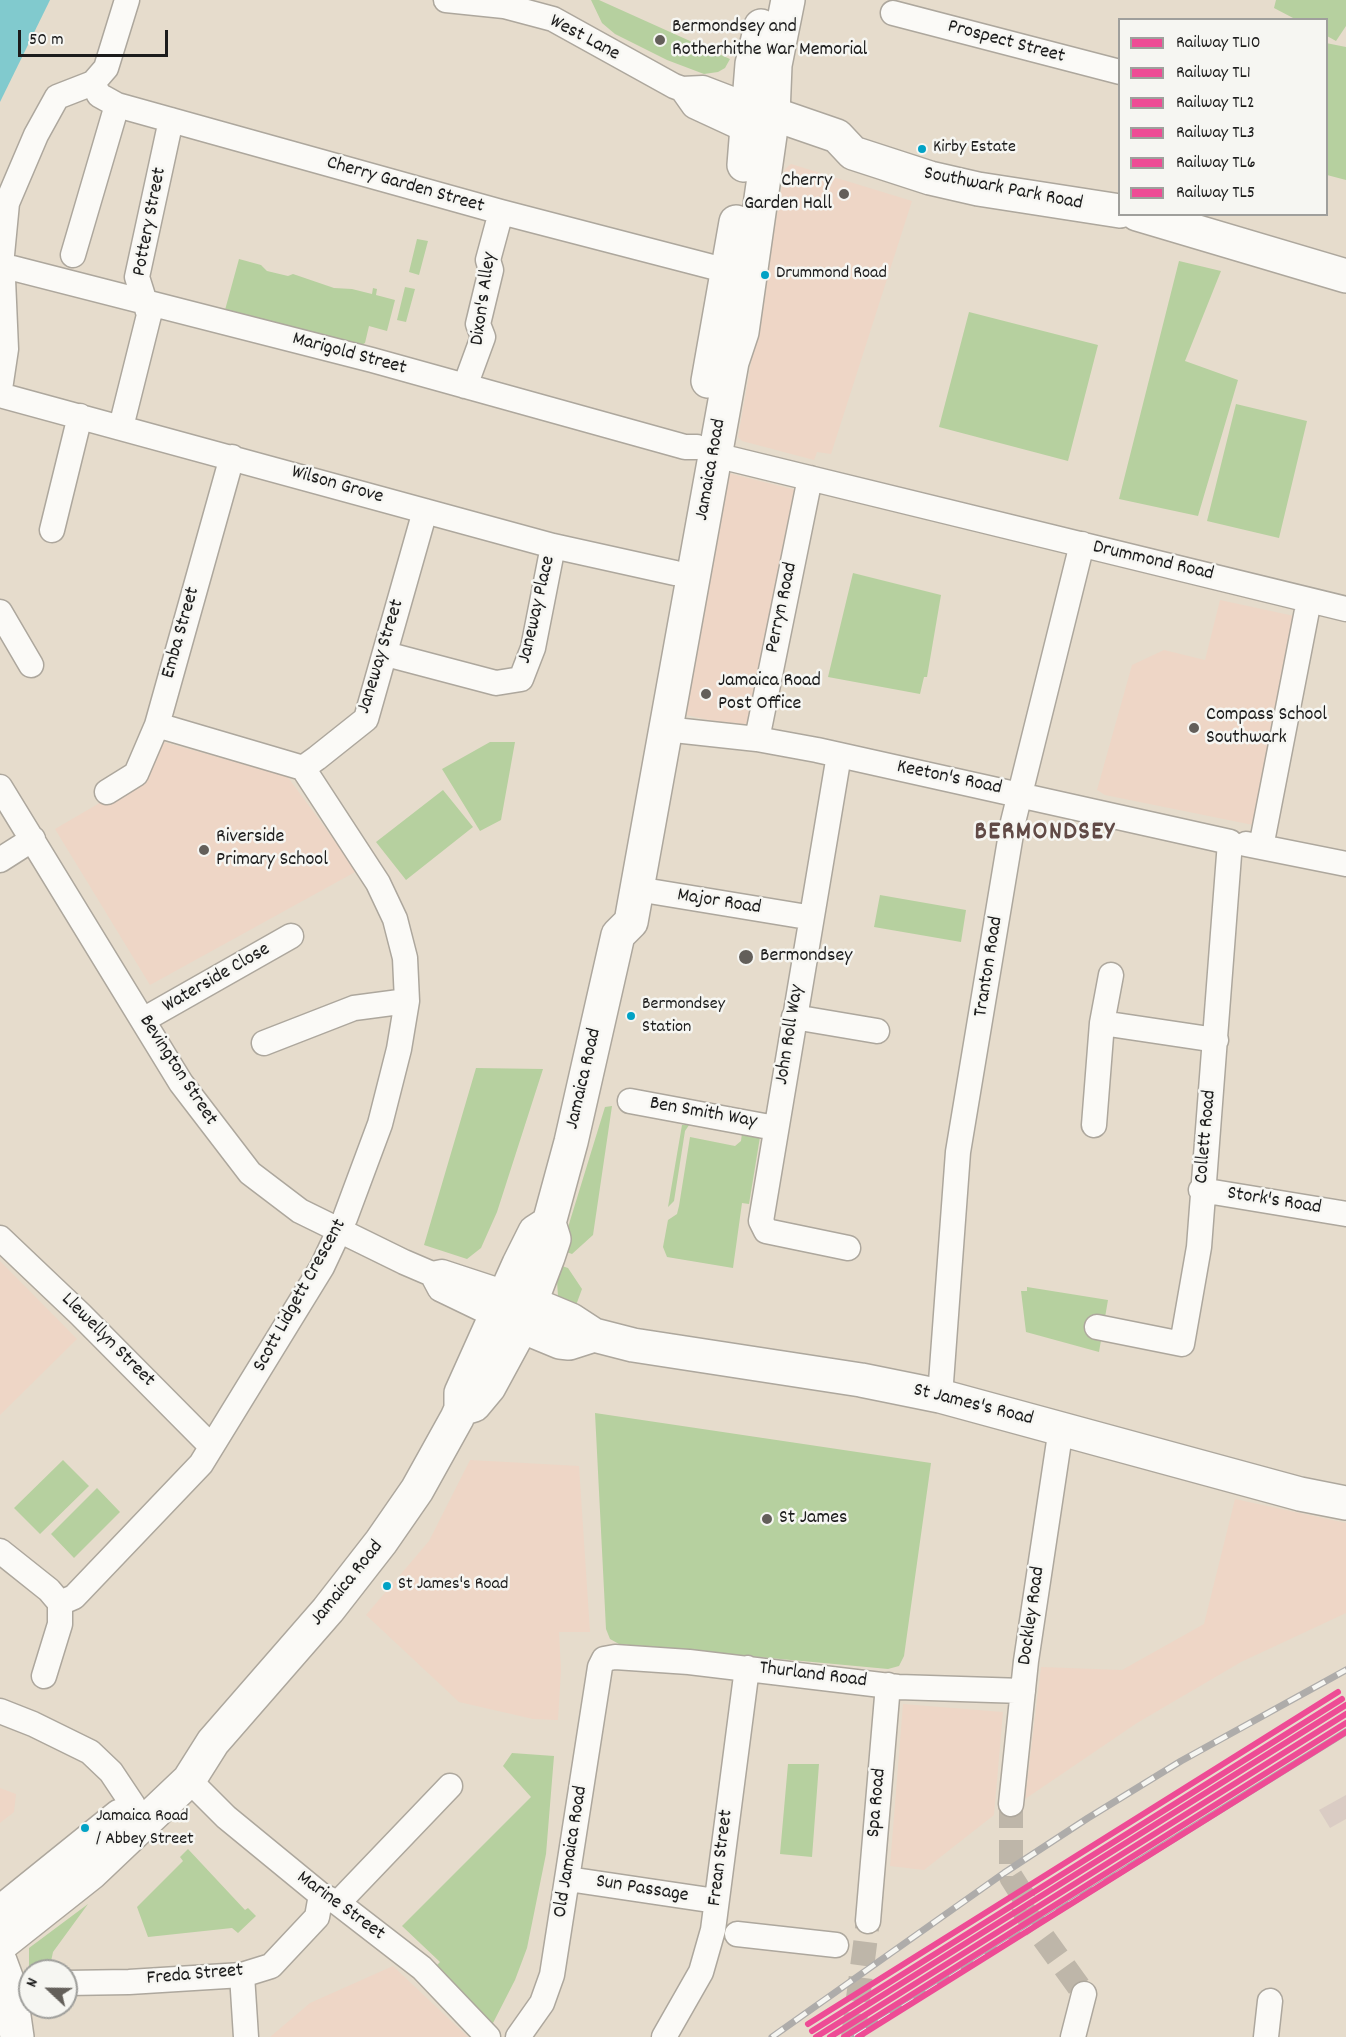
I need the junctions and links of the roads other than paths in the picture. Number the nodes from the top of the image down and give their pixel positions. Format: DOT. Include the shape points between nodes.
graph roads {
  1 [pos="127,0"];
  2 [pos="446,0"];
  3 [pos="766,0"];
  4 [pos="788,0"];
  5 [pos="555,9"];
  6 [pos="893,13"];
  7 [pos="1118,72"];
  8 [pos="93,83"];
  9 [pos="117,105"];
  10 [pos="171,120"];
  11 [pos="760,122"];
  12 [pos="1118,211"];
  13 [pos="501,212"];
  14 [pos="1144,216"];
  15 [pos="73,255"];
  16 [pos="728,271"];
  17 [pos="2,272"];
  18 [pos="1346,276"];
  19 [pos="143,302"];
  20 [pos="465,386"];
  21 [pos="0,389"];
  22 [pos="0,395"];
  23 [pos="80,416"];
  24 [pos="121,427"];
  25 [pos="693,448"];
  26 [pos="232,457"];
  27 [pos="810,478"];
  28 [pos="425,511"];
  29 [pos="52,530"];
  30 [pos="1082,544"];
  31 [pos="553,546"];
  32 [pos="675,573"];
  33 [pos="1309,600"];
  34 [pos="1346,609"];
  35 [pos="0,612"];
  36 [pos="386,654"];
  37 [pos="31,665"];
  38 [pos="157,725"];
  39 [pos="665,729"];
  40 [pos="756,739"];
  41 [pos="839,755"];
  42 [pos="303,768"];
  43 [pos="0,787"];
  44 [pos="107,792"];
  45 [pos="1018,794"];
  46 [pos="33,839"];
  47 [pos="1244,844"];
  48 [pos="0,860"];
  49 [pos="1346,864"];
  50 [pos="638,889"];
  51 [pos="801,916"];
  52 [pos="618,935"];
  53 [pos="291,936"];
  54 [pos="1111,975"];
  55 [pos="407,1001"];
  56 [pos="794,1017"];
  57 [pos="143,1020"];
  58 [pos="1102,1023"];
  59 [pos="877,1031"];
  60 [pos="1216,1040"];
  61 [pos="264,1043"];
  62 [pos="630,1101"];
  63 [pos="1094,1125"];
  64 [pos="776,1128"];
  65 [pos="1201,1190"];
  66 [pos="1346,1214"];
  67 [pos="339,1232"];
  68 [pos="0,1238"];
  69 [pos="848,1248"];
  70 [pos="514,1310"];
  71 [pos="1097,1328"];
  72 [pos="940,1396"];
  73 [pos="1061,1428"];
  74 [pos="211,1446"];
  75 [pos="1346,1503"];
  76 [pos="0,1551"];
  77 [pos="60,1603"];
  78 [pos="604,1659"];
  79 [pos="747,1668"];
  80 [pos="44,1676"];
  81 [pos="888,1686"];
  82 [pos="1023,1691"];
  83 [pos="0,1711"];
  84 [pos="213,1742"];
  85 [pos="189,1780"];
  86 [pos="450,1786"];
  87 [pos="1011,1804"];
  88 [pos="133,1805"];
  89 [pos="568,1879"];
  90 [pos="329,1899"];
  91 [pos="716,1901"];
  92 [pos="0,1913"];
  93 [pos="868,1921"];
  94 [pos="726,1932"];
  95 [pos="0,1945"];
  96 [pos="836,1945"];
  97 [pos="0,1961"];
  98 [pos="242,1975"];
  99 [pos="78,1983"];
  100 [pos="1084,1994"];
  101 [pos="1270,2001"];
  102 [pos="15,2017"];
  103 [pos="246,2037"];
  104 [pos="488,2037"];
  105 [pos="518,2037"];
  106 [pos="664,2037"];
  107 [pos="1073,2037"];
  108 [pos="1266,2037"];
  1 -- 8 [label="street" via="106,68"];
  2 -- 5 [label="street, West Lane"];
  3 -- 11 [label="main road, Jamaica Road" via="752,64"];
  4 -- 11 [label="main road, Jamaica Road"];
  5 -- 11 [label="street, West Lane" via="631,64 682,89 694,106"];
  6 -- 7 [label="street, Prospect Street"];
  8 -- 9 [label="street, Cherry Garden Street" via="99,94"];
  8 -- 17 [label="street" via="57,97 36,135 8,203"];
  9 -- 10 [label="street, Cherry Garden Street"];
  9 -- 15 [label="street"];
  10 -- 13 [label="street, Cherry Garden Street"];
  10 -- 19 [label="street, Pottery Street" via="138,277"];
  11 -- 12 [label="main road, Southwark Park Road" via="837,136 853,153 930,178"];
  11 -- 16 [label="main road, Jamaica Road"];
  11 -- 25 [label="main road, Jamaica Road" via="742,332"];
  13 -- 16 [label="street, Cherry Garden Street"];
  13 -- 20 [label="street, Dixon's Alley" via="488,260 491,270 478,324 483,337"];
  14 -- 18 [label="main road"];
  16 -- 25 [label="main road, Jamaica Road"];
  17 -- 19 [label="street, Marigold Street"];
  17 -- 21 [label="street" via="6,350"];
  19 -- 20 [label="street, Marigold Street"];
  19 -- 24 [label="street, Pottery Street" via="149,315"];
  20 -- 25 [label="street, Marigold Street"];
  22 -- 23 [label="street, Wilson Grove"];
  23 -- 24 [label="street, Wilson Grove"];
  23 -- 29 [label="street"];
  24 -- 26 [label="street, Wilson Grove"];
  25 -- 27 [label="street, Drummond Road"];
  25 -- 32 [label="main road, Jamaica Road"];
  25 -- 39 [label="main road, Jamaica Road"];
  26 -- 28 [label="street, Wilson Grove"];
  26 -- 38 [label="street, Emba Street"];
  27 -- 30 [label="street, Drummond Road"];
  27 -- 40 [label="street, Perryn Road"];
  28 -- 31 [label="street, Wilson Grove"];
  28 -- 36 [label="street, Janeway Street"];
  30 -- 33 [label="street, Drummond Road"];
  30 -- 45 [label="street, Tranton Road"];
  31 -- 32 [label="street, Wilson Grove"];
  31 -- 36 [label="street, Janeway Place" via="533,648 520,679 496,683"];
  32 -- 52 [label="main road, Jamaica Road" via="609,920"];
  33 -- 34 [label="street, Drummond Road"];
  33 -- 47 [label="street, Collett Road"];
  35 -- 37 [label="street"];
  36 -- 42 [label="street, Janeway Street" via="366,718"];
  38 -- 42 [label="street"];
  38 -- 44 [label="street, Emba Street" via="136,774"];
  39 -- 40 [label="street, Keeton's Road"];
  39 -- 50 [label="main road, Jamaica Road"];
  40 -- 41 [label="street, Keeton's Road"];
  41 -- 45 [label="street, Keeton's Road"];
  41 -- 56 [label="street, John Roll Way"];
  42 -- 55 [label="street, Scott Lidgett Crescent" via="373,874 395,919 405,958"];
  43 -- 46 [label="street, Bevington Street"];
  45 -- 47 [label="street, Keeton's Road"];
  45 -- 72 [label="street, Tranton Road" via="958,1152"];
  46 -- 48 [label="street"];
  46 -- 57 [label="street, Bevington Street"];
  47 -- 49 [label="street, Keeton's Road"];
  47 -- 60 [label="street, Collett Road"];
  50 -- 51 [label="street, Major Road"];
  50 -- 52 [label="main road, Jamaica Road" via="631,922"];
  52 -- 70 [label="main road, Jamaica Road" via="549,1223 553,1242"];
  53 -- 57 [label="street, Waterside Close"];
  54 -- 58 [label="street"];
  55 -- 61 [label="street" via="354,1008"];
  55 -- 67 [label="street, Scott Lidgett Crescent" via="380,1124"];
  56 -- 59 [label="street"];
  56 -- 64 [label="street, John Roll Way"];
  57 -- 67 [label="street, Bevington Street" via="181,1083 250,1173 300,1211"];
  58 -- 60 [label="street"];
  58 -- 63 [label="street"];
  60 -- 65 [label="street, Collett Road"];
  62 -- 64 [label="street, Ben Smith Way"];
  64 -- 69 [label="street, John Roll Way" via="762,1228"];
  65 -- 66 [label="street, Stork's Road"];
  65 -- 71 [label="street, Collett Road" via="1199,1247 1182,1344"];
  67 -- 70 [label="street, Bevington Street" via="432,1274 440,1289"];
  67 -- 74 [label="street, Scott Lidgett Crescent" via="275,1347"];
  68 -- 74 [label="street, Llewellyn Street"];
  70 -- 72 [label="main road, St James's Road" via="571,1320 594,1335 633,1345"];
  70 -- 84 [label="main road, Jamaica Road" via="461,1394 461,1409 417,1490 381,1542 328,1610"];
  72 -- 73 [label="main road, St James's Road"];
  73 -- 75 [label="main road, St James's Road" via="1300,1494"];
  73 -- 82 [label="street, Dockley Road"];
  74 -- 77 [label="street, Scott Lidgett Crescent" via="201,1464 74,1597"];
  76 -- 77 [label="street"];
  77 -- 80 [label="street" via="60,1624"];
  78 -- 79 [label="street, Thurland Road"];
  78 -- 89 [label="street, Old Jamaica Road"];
  79 -- 81 [label="street, Thurland Road"];
  79 -- 91 [label="street, Frean Street"];
  81 -- 82 [label="street, Thurland Road"];
  81 -- 93 [label="street, Spa Road"];
  82 -- 87 [label="street, Dockley Road"];
  83 -- 88 [label="street" via="90,1752 111,1772"];
  84 -- 85 [label="main road, Jamaica Road"];
  84 -- 88 [label="main road, Jamaica Road" via="183,1760"];
  85 -- 90 [label="street, Marine Street" via="226,1817"];
  85 -- 95 [label="main road, Jamaica Road" via="91,1873"];
  86 -- 90 [label="street"];
  88 -- 92 [label="main road, Jamaica Road"];
  89 -- 91 [label="street, Sun Passage"];
  89 -- 105 [label="street, Old Jamaica Road" via="552,1975 542,2003"];
  90 -- 98 [label="street, Freda Street" via="271,1966"];
  90 -- 104 [label="street, Marine Street" via="422,1968"];
  91 -- 94 [label="street, Frean Street"];
  94 -- 96 [label="street"];
  94 -- 106 [label="street, Frean Street"];
  97 -- 102 [label="main road"];
  98 -- 99 [label="street, Freda Street"];
  98 -- 103 [label="street"];
  100 -- 107 [label="street"];
  101 -- 108 [label="street"];
}
